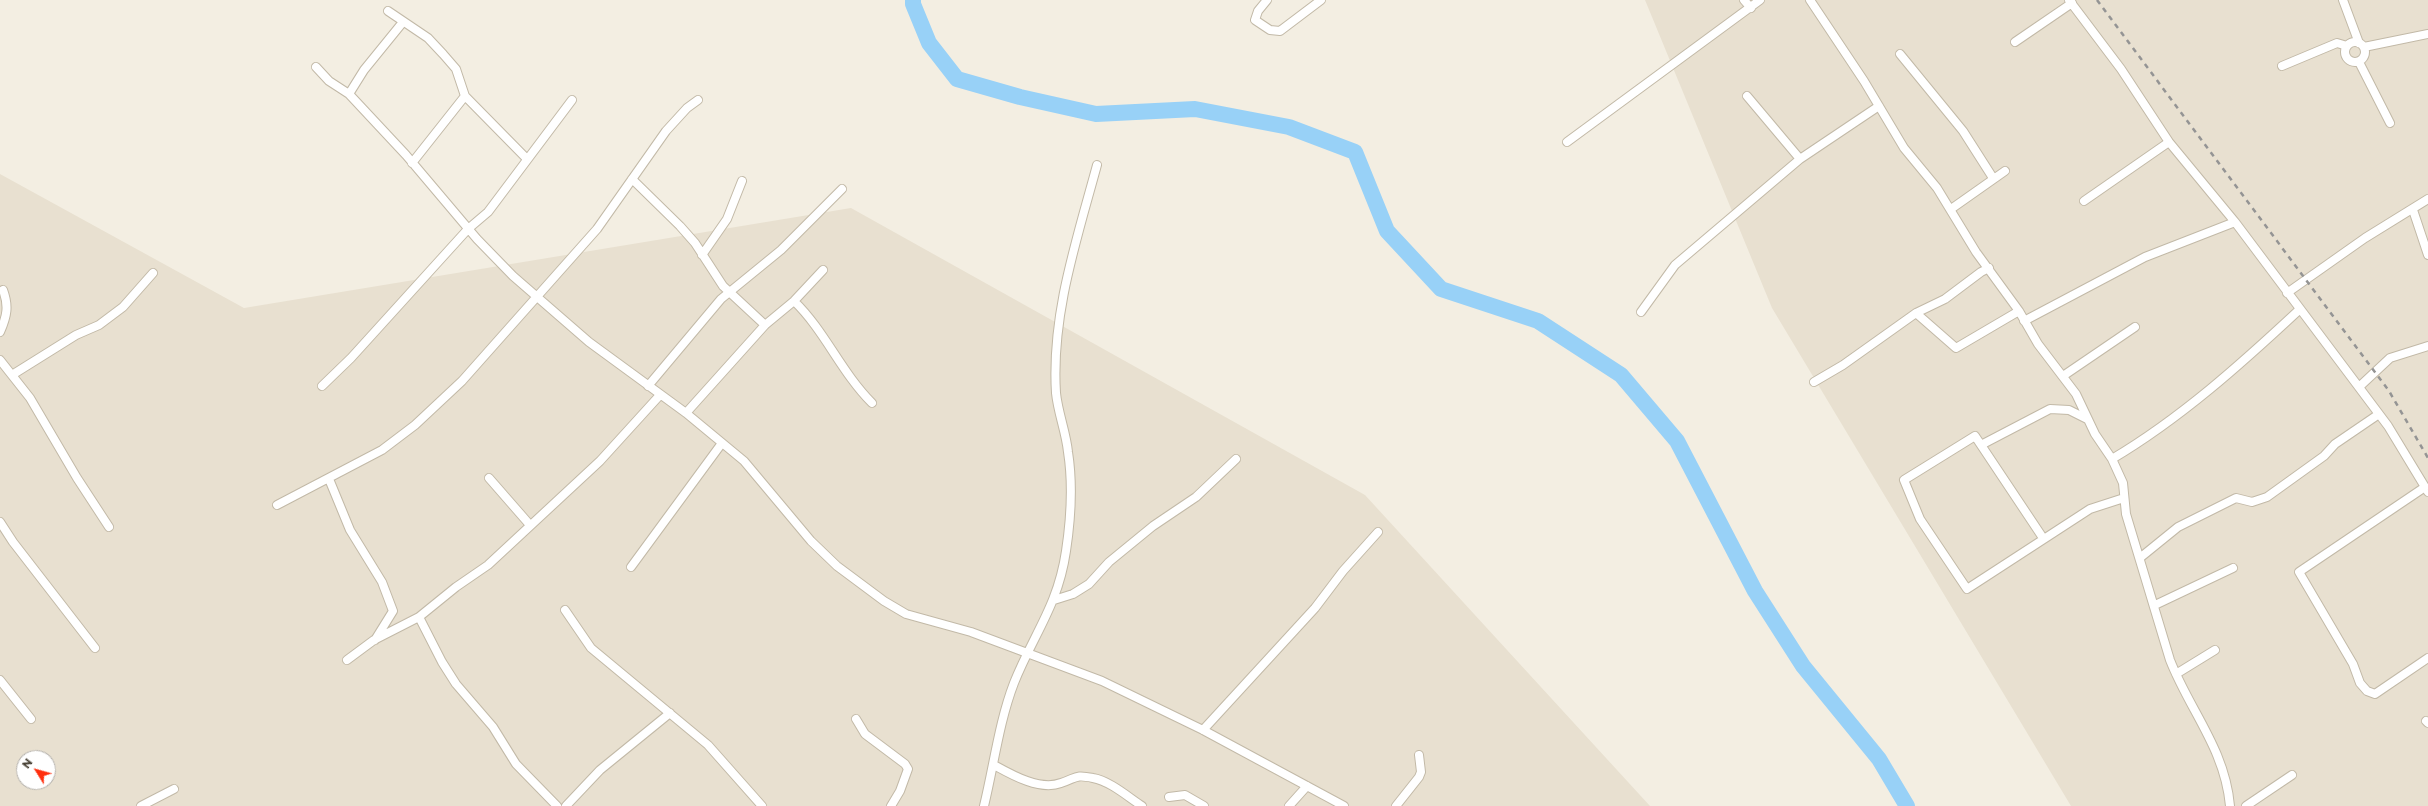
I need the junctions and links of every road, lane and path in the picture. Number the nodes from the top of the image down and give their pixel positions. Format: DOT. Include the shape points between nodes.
graph roads {
  1 [pos="1268,0"];
  2 [pos="1321,0"];
  3 [pos="1744,0"];
  4 [pos="1760,0"];
  5 [pos="1810,0"];
  6 [pos="2343,0"];
  7 [pos="2071,2"];
  8 [pos="1751,8"];
  9 [pos="388,11"];
  10 [pos="403,22"];
  11 [pos="2428,34"];
  12 [pos="2015,42"];
  13 [pos="2361,45"];
  14 [pos="2347,46"];
  15 [pos="1900,54"];
  16 [pos="2359,62"];
  17 [pos="2282,66"];
  18 [pos="316,67"];
  19 [pos="349,94"];
  20 [pos="465,96"];
  21 [pos="1747,96"];
  22 [pos="572,100"];
  23 [pos="698,100"];
  24 [pos="1878,106"];
  25 [pos="2390,123"];
  26 [pos="1567,142"];
  27 [pos="2169,142"];
  28 [pos="527,159"];
  29 [pos="1800,159"];
  30 [pos="412,163"];
  31 [pos="1097,165"];
  32 [pos="2005,171"];
  33 [pos="1993,178"];
  34 [pos="632,179"];
  35 [pos="742,181"];
  36 [pos="842,189"];
  37 [pos="2428,199"];
  38 [pos="2084,201"];
  39 [pos="1951,209"];
  40 [pos="2413,210"];
  41 [pos="2235,222"];
  42 [pos="468,229"];
  43 [pos="702,255"];
  44 [pos="2428,255"];
  45 [pos="1989,268"];
  46 [pos="823,270"];
  47 [pos="153,273"];
  48 [pos="2,290"];
  49 [pos="729,292"];
  50 [pos="2287,293"];
  51 [pos="538,297"];
  52 [pos="794,300"];
  53 [pos="2300,310"];
  54 [pos="2018,311"];
  55 [pos="1641,312"];
  56 [pos="1916,313"];
  57 [pos="2024,321"];
  58 [pos="765,325"];
  59 [pos="2135,327"];
  60 [pos="0,332"];
  61 [pos="2428,346"];
  62 [pos="2,366"];
  63 [pos="12,375"];
  64 [pos="2063,376"];
  65 [pos="1814,382"];
  66 [pos="322,386"];
  67 [pos="648,386"];
  68 [pos="2359,387"];
  69 [pos="660,395"];
  70 [pos="872,403"];
  71 [pos="686,413"];
  72 [pos="2379,414"];
  73 [pos="2087,419"];
  74 [pos="722,443"];
  75 [pos="1981,445"];
  76 [pos="1236,459"];
  77 [pos="2112,459"];
  78 [pos="489,478"];
  79 [pos="330,479"];
  80 [pos="2426,489"];
  81 [pos="2124,498"];
  82 [pos="277,505"];
  83 [pos="0,522"];
  84 [pos="530,525"];
  85 [pos="109,527"];
  86 [pos="1378,532"];
  87 [pos="2043,538"];
  88 [pos="2141,557"];
  89 [pos="631,567"];
  90 [pos="2233,568"];
  91 [pos="1054,600"];
  92 [pos="2155,605"];
  93 [pos="564,610"];
  94 [pos="419,617"];
  95 [pos="374,640"];
  96 [pos="95,648"];
  97 [pos="2215,650"];
  98 [pos="1028,654"];
  99 [pos="2428,658"];
  100 [pos="348,660"];
  101 [pos="2176,674"];
  102 [pos="0,680"];
  103 [pos="670,713"];
  104 [pos="31,719"];
  105 [pos="856,719"];
  106 [pos="1203,730"];
  107 [pos="1419,755"];
  108 [pos="994,765"];
  109 [pos="2292,774"];
  110 [pos="1307,786"];
  111 [pos="174,789"];
  112 [pos="1169,797"];
  113 [pos="141,806"];
  114 [pos="557,806"];
  115 [pos="566,806"];
  116 [pos="762,806"];
  117 [pos="891,806"];
  118 [pos="984,806"];
  119 [pos="1142,806"];
  120 [pos="1204,806"];
  121 [pos="1289,806"];
  122 [pos="1344,806"];
  123 [pos="1396,806"];
  124 [pos="2230,806"];
  125 [pos="2246,806"];
  1 -- 2 [label="street" via="1258,11 1255,20 1270,30 1280,31"];
  3 -- 8 [label="street"];
  4 -- 8 [label="street"];
  5 -- 24 [label="street"];
  6 -- 13 [label="street"];
  7 -- 12 [label="street"];
  7 -- 27 [label="street" via="2121,69"];
  8 -- 26 [label="street" via="1607,110"];
  9 -- 10 [label="street"];
  10 -- 19 [label="street" via="368,65"];
  10 -- 20 [label="street" via="428,38 448,59 456,69"];
  11 -- 13 [label="street"];
  13 -- 14 [label="street" via="2350,43"];
  13 -- 16 [label="street" via="2364,56"];
  14 -- 16 [label="street" via="2347,59"];
  14 -- 17 [label="street" via="2336,43"];
  15 -- 33 [label="street" via="1963,131"];
  16 -- 25 [label="street"];
  18 -- 19 [label="street" via="329,81"];
  19 -- 30 [label="street"];
  20 -- 28 [label="street"];
  20 -- 30 [label="street"];
  21 -- 29 [label="street"];
  22 -- 28 [label="street"];
  23 -- 34 [label="street" via="666,131"];
  24 -- 29 [label="street"];
  24 -- 39 [label="street" via="1904,148"];
  27 -- 38 [label="street"];
  27 -- 41 [label="street"];
  28 -- 42 [label="street" via="488,212"];
  29 -- 55 [label="street" via="1675,265"];
  30 -- 42 [label="street"];
  31 -- 91 [label="street" via="1064,286 1056,353 1056,394 1068,452 1071,495 1066,551 1060,585"];
  32 -- 33 [label="street"];
  33 -- 39 [label="street"];
  34 -- 43 [label="street" via="680,226"];
  34 -- 51 [label="street" via="597,229"];
  35 -- 43 [label="street" via="727,219"];
  36 -- 49 [label="street" via="781,250"];
  37 -- 40 [label="street"];
  39 -- 45 [label="street"];
  40 -- 44 [label="street"];
  40 -- 50 [label="street" via="2365,238"];
  41 -- 50 [label="street"];
  41 -- 57 [label="street" via="2145,257"];
  42 -- 51 [label="street" via="513,276"];
  42 -- 66 [label="street" via="352,358"];
  43 -- 49 [label="street"];
  45 -- 54 [label="street"];
  45 -- 56 [label="street" via="1945,298"];
  46 -- 52 [label="street"];
  47 -- 63 [label="street" via="123,307 99,325 76,335"];
  48 -- 60 [label="street" via="8,307 7,317"];
  49 -- 58 [label="street"];
  49 -- 67 [label="street"];
  50 -- 53 [label="street"];
  51 -- 67 [label="street" via="589,342"];
  51 -- 79 [label="street" via="462,381 415,425 382,450"];
  52 -- 58 [label="street"];
  52 -- 70 [label="street" via="816,325 852,379"];
  53 -- 68 [label="street"];
  53 -- 77 [label="street" via="2230,374 2147,438"];
  54 -- 56 [label="street" via="1956,348"];
  54 -- 57 [label="street"];
  56 -- 65 [label="street" via="1848,362"];
  57 -- 64 [label="street"];
  58 -- 71 [label="street"];
  59 -- 64 [label="street"];
  61 -- 68 [label="street" via="2390,358"];
  62 -- 63 [label="street"];
  63 -- 85 [label="street" via="30,398"];
  64 -- 73 [label="street" via="2076,394"];
  67 -- 69 [label="street"];
  68 -- 72 [label="street"];
  69 -- 71 [label="street"];
  69 -- 84 [label="street" via="600,461"];
  71 -- 74 [label="street"];
  72 -- 80 [label="street"];
  72 -- 88 [label="street" via="2336,444 2268,498 2252,502 2236,498 2178,527"];
  73 -- 75 [label="street" via="2069,410 2050,409"];
  73 -- 77 [label="street"];
  74 -- 89 [label="street"];
  74 -- 98 [label="street" via="757,475 811,541 837,566 884,601 906,614 971,632"];
  75 -- 87 [label="street"];
  75 -- 87 [label="street" via="1975,436 1904,480 1920,519 1967,589"];
  76 -- 91 [label="street" via="1196,497 1153,526 1110,562 1089,584 1073,594"];
  77 -- 81 [label="street" via="2123,484"];
  78 -- 84 [label="street"];
  79 -- 82 [label="street"];
  79 -- 95 [label="street" via="350,530 382,582 393,611"];
  80 -- 99 [label="street" via="2299,572 2353,664 2360,683 2367,691 2375,694"];
  81 -- 87 [label="street" via="2090,509"];
  81 -- 88 [label="street" via="2126,514"];
  83 -- 96 [label="street"];
  84 -- 94 [label="street" via="488,565"];
  86 -- 106 [label="street" via="1343,571 1315,608"];
  88 -- 92 [label="street"];
  90 -- 92 [label="street"];
  91 -- 98 [label="street"];
  92 -- 101 [label="street"];
  93 -- 103 [label="street" via="591,648"];
  94 -- 95 [label="street"];
  94 -- 114 [label="street" via="456,684 493,727 516,764"];
  95 -- 100 [label="street"];
  97 -- 101 [label="street"];
  98 -- 106 [label="street" via="1102,681"];
  98 -- 108 [label="street" via="1006,706"];
  101 -- 124 [label="street" via="2208,732 2228,784"];
  102 -- 104 [label="street"];
  103 -- 115 [label="street" via="600,770"];
  103 -- 116 [label="street" via="708,745"];
  105 -- 117 [label="street" via="865,734 908,769"];
  106 -- 110 [label="street"];
  107 -- 123 [label="street" via="1419,777"];
  108 -- 118 [label="street"];
  108 -- 119 [label="street" via="1010,774 1046,785 1061,784 1071,777 1078,776 1096,778"];
  109 -- 125 [label="street"];
  110 -- 121 [label="street"];
  110 -- 122 [label="street"];
  111 -- 113 [label="street"];
  112 -- 120 [label="street" via="1185,795"];
}
